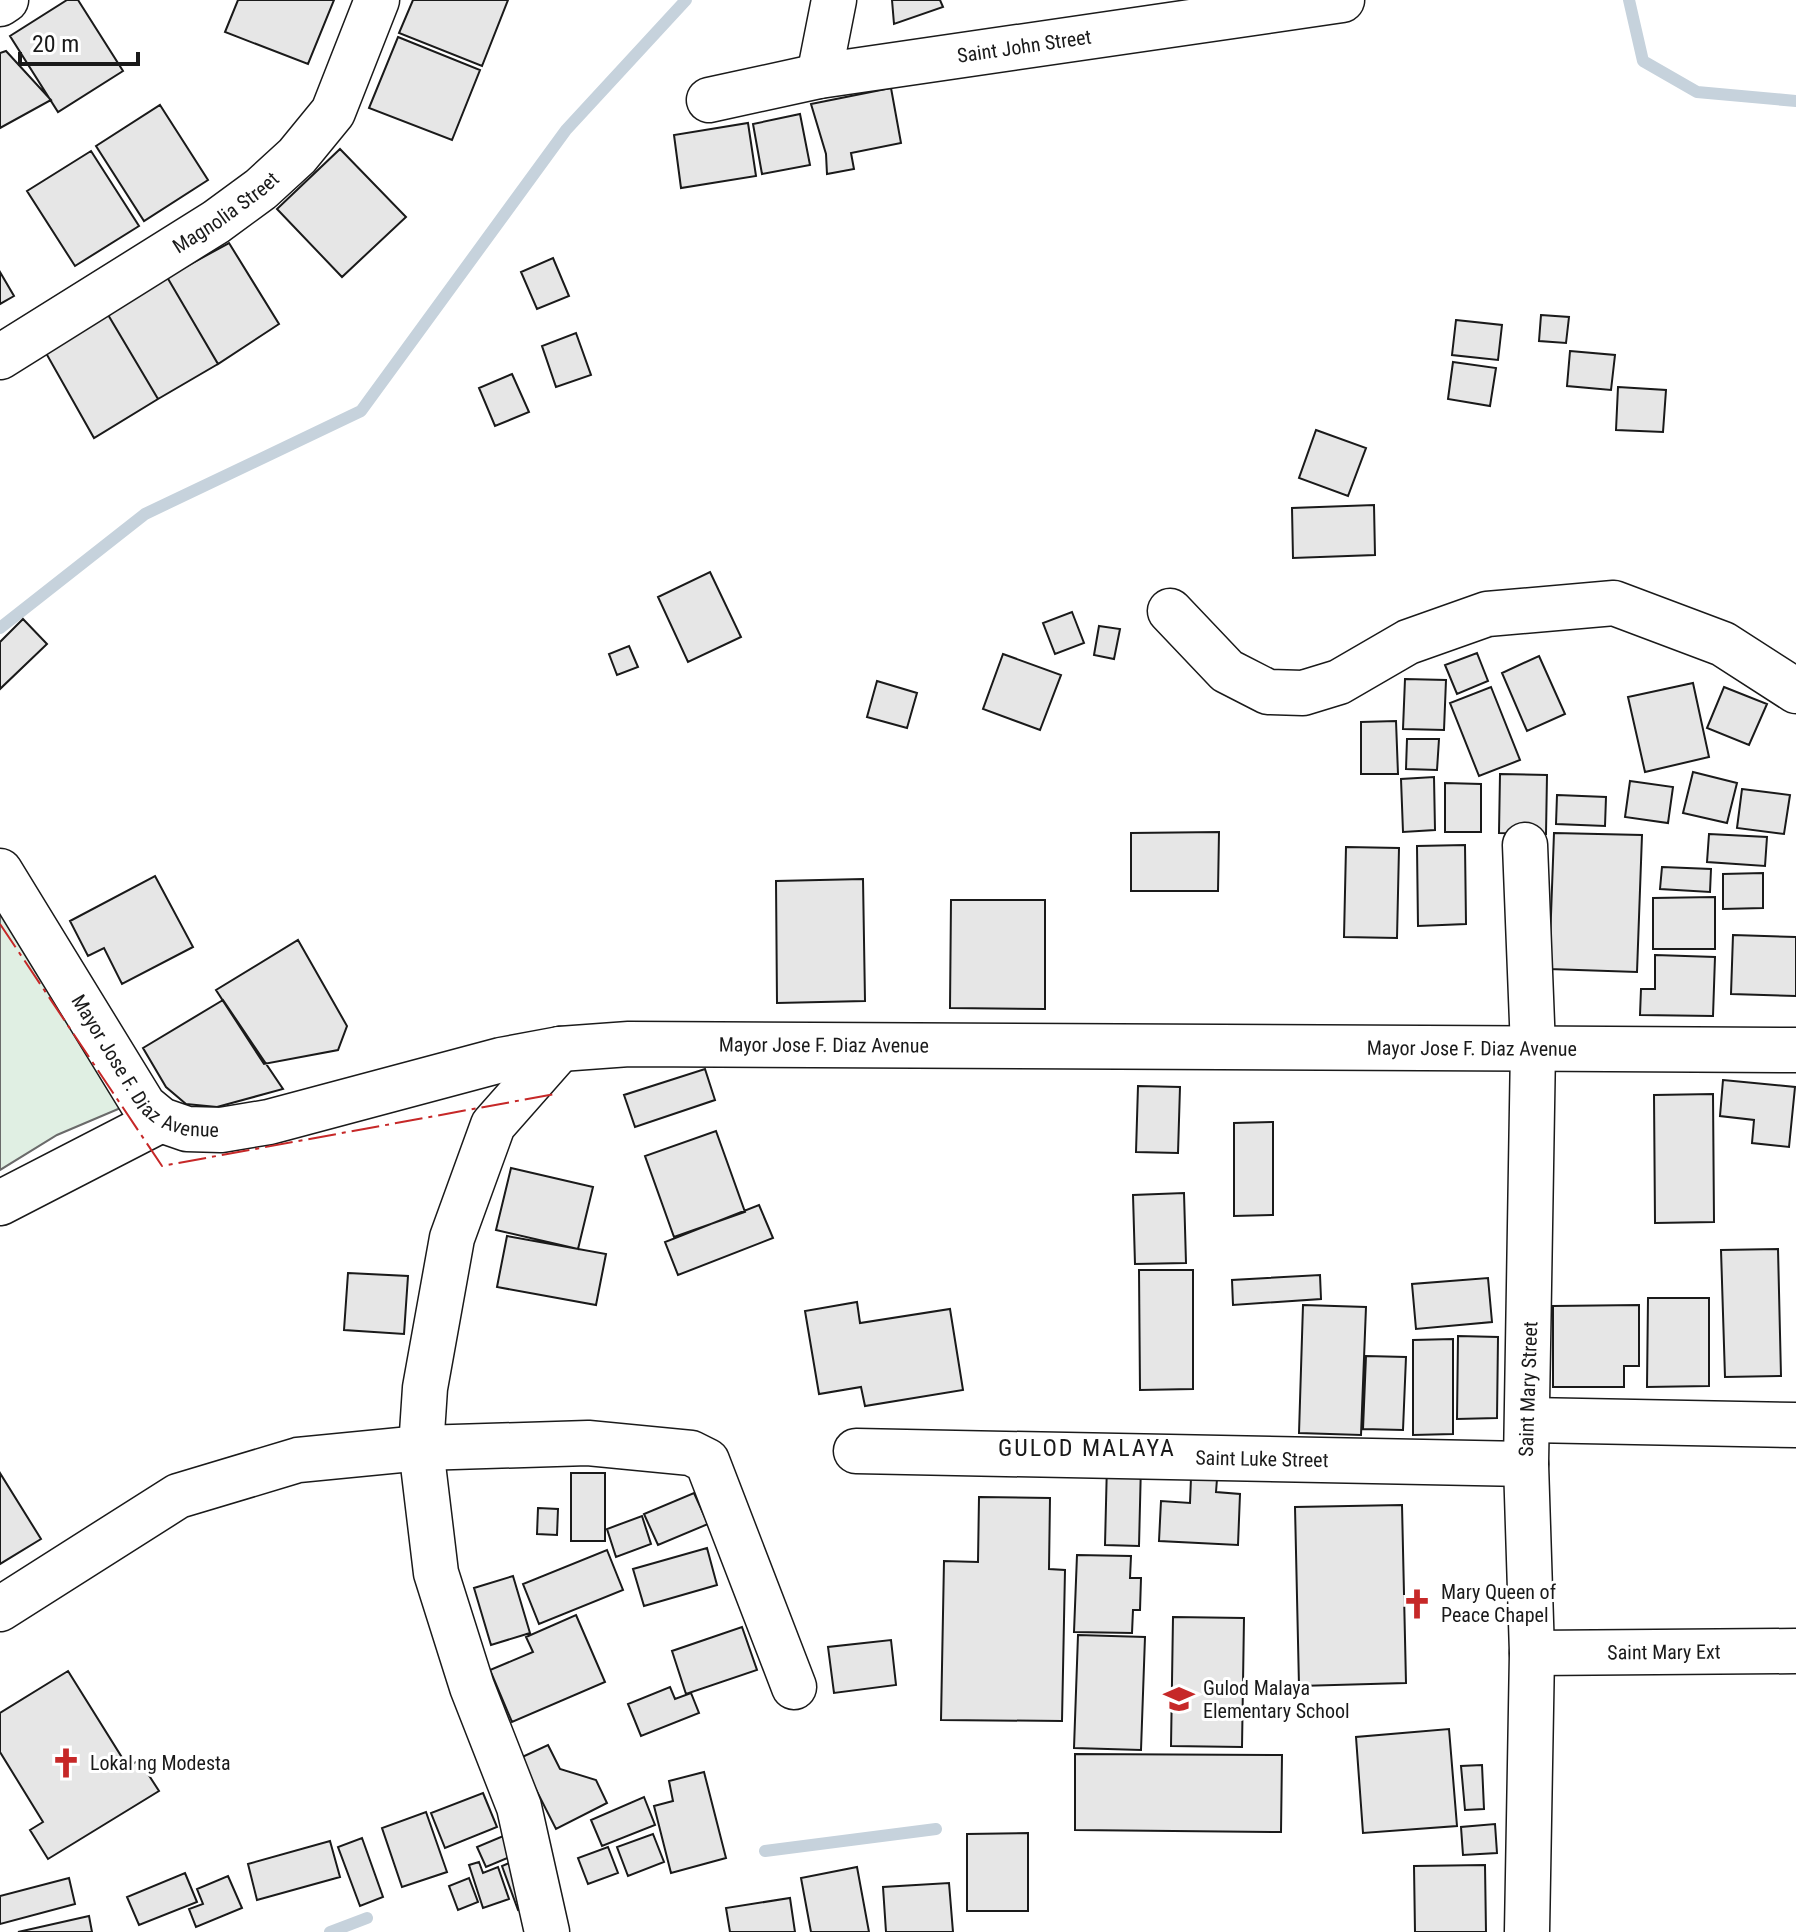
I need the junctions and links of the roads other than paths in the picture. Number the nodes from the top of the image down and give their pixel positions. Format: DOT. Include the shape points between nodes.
graph roads {
  1 [pos="6,0"];
  2 [pos="377,0"];
  3 [pos="834,0"];
  4 [pos="1342,0"];
  5 [pos="0,4"];
  6 [pos="1277,5"];
  7 [pos="819,76"];
  8 [pos="709,100"];
  9 [pos="0,357"];
  10 [pos="1170,611"];
  11 [pos="1796,691"];
  12 [pos="1525,845"];
  13 [pos="0,871"];
  14 [pos="1533,1048"];
  15 [pos="560,1049"];
  16 [pos="1796,1050"];
  17 [pos="161,1120"];
  18 [pos="0,1203"];
  19 [pos="1529,1420"];
  20 [pos="1796,1425"];
  21 [pos="421,1448"];
  22 [pos="856,1451"];
  23 [pos="1526,1464"];
  24 [pos="0,1609"];
  25 [pos="1796,1651"];
  26 [pos="1532,1653"];
  27 [pos="794,1687"];
  28 [pos="544,1916"];
  29 [pos="1527,1932"];
  1 -- 5 [label="street"];
  2 -- 9 [label="street, Magnolia Street" via="333,112 297,156 216,222"];
  3 -- 7 [label="street"];
  4 -- 6 [label="street, Saint John Street"];
  6 -- 7 [label="street, Saint John Street"];
  7 -- 8 [label="street, Saint John Street"];
  10 -- 11 [label="street" via="1227,671 1268,692 1303,693 1339,682 1408,642 1487,614 1614,603 1723,644"];
  12 -- 14 [label="street, Saint Mary Street"];
  13 -- 17 [label="street, Mayor Jose F. Diaz Avenue" via="130,1085"];
  14 -- 15 [label="street, Mayor Jose F. Diaz Avenue" via="629,1044"];
  14 -- 16 [label="street, Mayor Jose F. Diaz Avenue"];
  14 -- 19 [label="street, Saint Mary Street"];
  15 -- 17 [label="street, Mayor Jose F. Diaz Avenue" via="269,1122 221,1130 187,1129"];
  15 -- 21 [label="street" via="493,1125 452,1238 425,1388"];
  17 -- 18 [label="street"];
  19 -- 20 [label="street"];
  19 -- 23 [label="street, Saint Mary Street"];
  21 -- 24 [label="street" via="298,1460 178,1496"];
  21 -- 27 [label="street" via="588,1443 701,1456"];
  21 -- 28 [label="street" via="436,1573 472,1687 519,1807"];
  22 -- 23 [label="street, Saint Luke Street"];
  23 -- 26 [label="street, Saint Mary Street"];
  25 -- 26 [label="street, Saint Mary Ext"];
  26 -- 29 [label="street, Saint Mary Street"];
}
